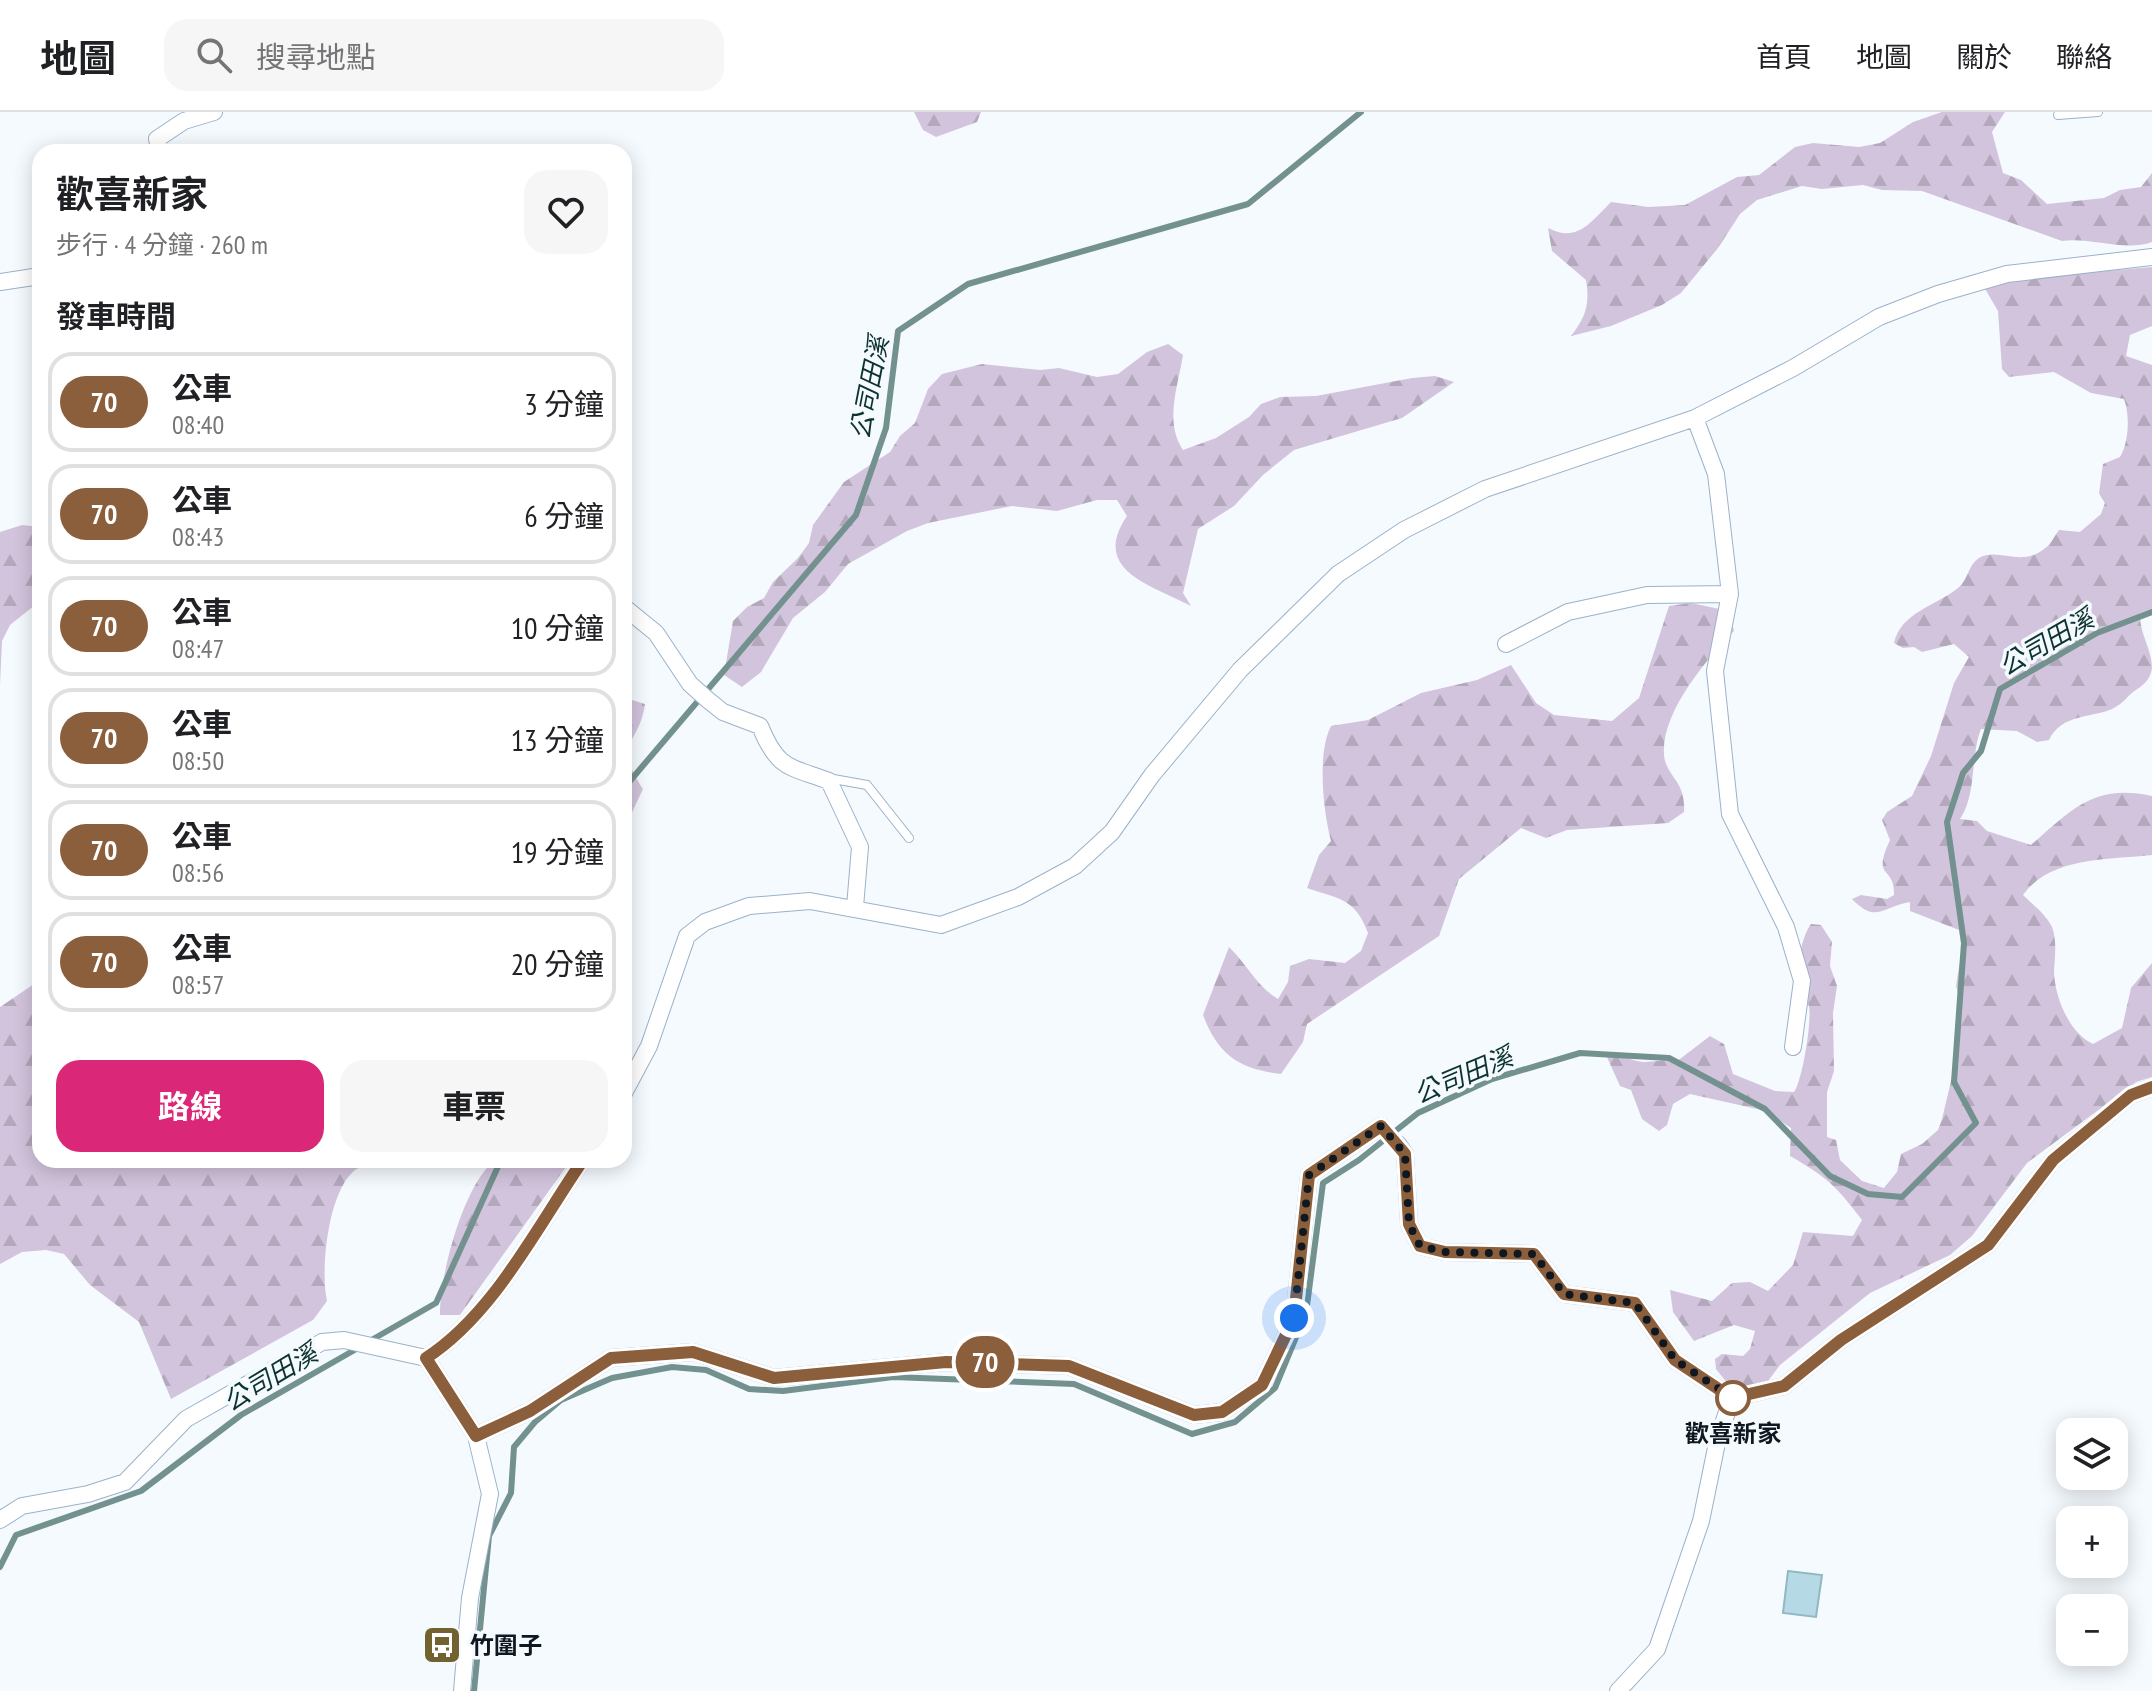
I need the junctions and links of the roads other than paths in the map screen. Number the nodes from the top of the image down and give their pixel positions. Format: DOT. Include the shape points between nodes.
graph roads {
  1 [pos="214,112"];
  2 [pos="2098,112"];
  3 [pos="2058,115"];
  4 [pos="158,144"];
  5 [pos="2152,257"];
  6 [pos="32,277"];
  7 [pos="0,282"];
  8 [pos="1695,418"];
  9 [pos="1730,594"];
  10 [pos="632,614"];
  11 [pos="1506,644"];
  12 [pos="816,776"];
  13 [pos="909,838"];
  14 [pos="855,907"];
  15 [pos="1793,1047"];
  16 [pos="632,1078"];
  17 [pos="2152,1087"];
  18 [pos="1381,1126"];
  19 [pos="1398,1144"];
  20 [pos="578,1168"];
  21 [pos="421,1358"];
  22 [pos="1732,1398"];
  23 [pos="476,1436"];
  24 [pos="0,1520"];
  25 [pos="462,1691"];
  26 [pos="1618,1691"];
  1 -- 4 [label="street" via="184,121 157,139"];
  2 -- 3 [label="lane"];
  5 -- 8 [label="street" via="2007,274 1938,294 1879,317"];
  6 -- 7 [label="street"];
  8 -- 9 [label="street" via="1716,474"];
  8 -- 14 [label="street" via="1485,489 1404,530 1338,574 1240,670 1112,832 1075,866 1018,897 941,925"];
  9 -- 11 [label="street" via="1647,595 1568,612"];
  9 -- 15 [label="street" via="1715,671 1730,814 1786,927 1802,981"];
  10 -- 12 [label="street" via="656,633 690,684 708,700 723,712 760,726 779,762"];
  12 -- 13 [label="lane" via="867,785"];
  12 -- 14 [label="street" via="829,781 860,847"];
  14 -- 16 [label="street" via="810,901 749,906 705,922 687,936 649,1046"];
  17 -- 22 [label="street" via="2131,1095 2053,1160 1988,1245 1841,1340 1784,1386"];
  18 -- 19 [label="lane"];
  18 -- 23 [label="street" via="1309,1175 1294,1318 1262,1385 1222,1412 1194,1415 1069,1366 946,1362 774,1378 693,1352 611,1358 530,1411"];
  19 -- 22 [label="street" via="1405,1154 1409,1224 1420,1246 1445,1252 1534,1254 1564,1294 1635,1303 1675,1360"];
  20 -- 21 [label="street" via="490,1301 452,1342"];
  21 -- 23 [label="street"];
  21 -- 24 [label="street" via="344,1340 322,1342 186,1419 125,1482 22,1506"];
  22 -- 26 [label="street" via="1701,1521 1657,1649"];
  23 -- 25 [label="street" via="490,1494 470,1598"];
}
